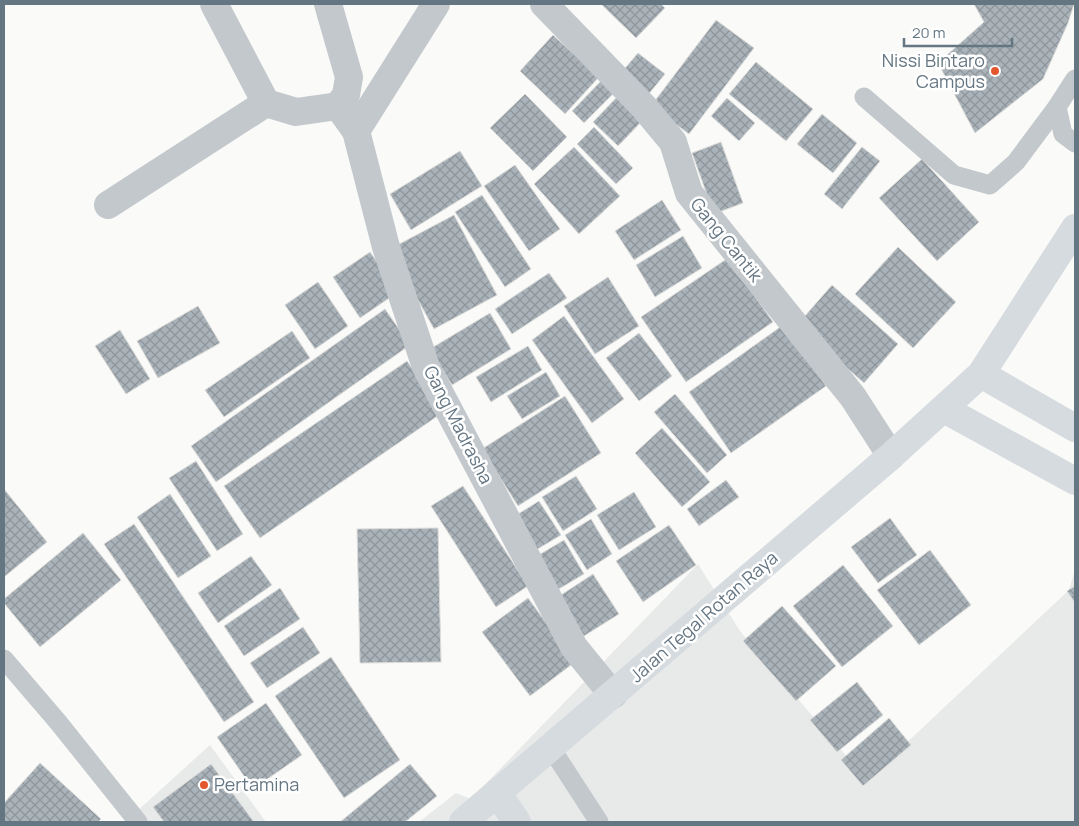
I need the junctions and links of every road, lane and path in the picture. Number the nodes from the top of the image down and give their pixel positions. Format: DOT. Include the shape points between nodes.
graph roads {
  1 [pos="214,4"];
  2 [pos="328,4"];
  3 [pos="436,4"];
  4 [pos="544,4"];
  5 [pos="1075,80"];
  6 [pos="864,97"];
  7 [pos="266,103"];
  8 [pos="338,106"];
  9 [pos="1057,107"];
  10 [pos="356,131"];
  11 [pos="1075,143"];
  12 [pos="108,205"];
  13 [pos="1075,228"];
  14 [pos="981,374"];
  15 [pos="944,409"];
  16 [pos="1075,428"];
  17 [pos="892,456"];
  18 [pos="1075,481"];
  19 [pos="4,660"];
  20 [pos="613,695"];
  21 [pos="551,748"];
  22 [pos="497,793"];
  23 [pos="138,822"];
  24 [pos="463,822"];
  25 [pos="516,822"];
  26 [pos="599,822"];
  1 -- 7 [label="street"];
  2 -- 8 [label="street" via="349,77 346,95"];
  3 -- 10 [label="street"];
  4 -- 17 [label="street, Gang Cantik" via="644,106 673,142 688,193 853,398"];
  5 -- 9 [label="lane"];
  6 -- 9 [label="lane" via="954,175 990,185 1016,162"];
  7 -- 8 [label="street" via="296,112"];
  7 -- 12 [label="street"];
  8 -- 10 [label="street"];
  9 -- 11 [label="lane" via="1063,134"];
  10 -- 20 [label="street, Gang Madrasha" via="386,247 426,367 574,647"];
  13 -- 14 [label="main road, Jalan Tegal Rotan Raya"];
  14 -- 15 [label="main road, Jalan Tegal Rotan Raya"];
  14 -- 16 [label="main road"];
  15 -- 17 [label="main road, Jalan Tegal Rotan Raya"];
  15 -- 18 [label="main road"];
  17 -- 20 [label="main road, Jalan Tegal Rotan Raya"];
  19 -- 23 [label="lane"];
  20 -- 21 [label="main road, Jalan Tegal Rotan Raya"];
  21 -- 22 [label="main road, Jalan Tegal Rotan Raya"];
  21 -- 26 [label="lane"];
  22 -- 24 [label="main road, Jalan Tegal Rotan Raya"];
  22 -- 25 [label="main road"];
}
